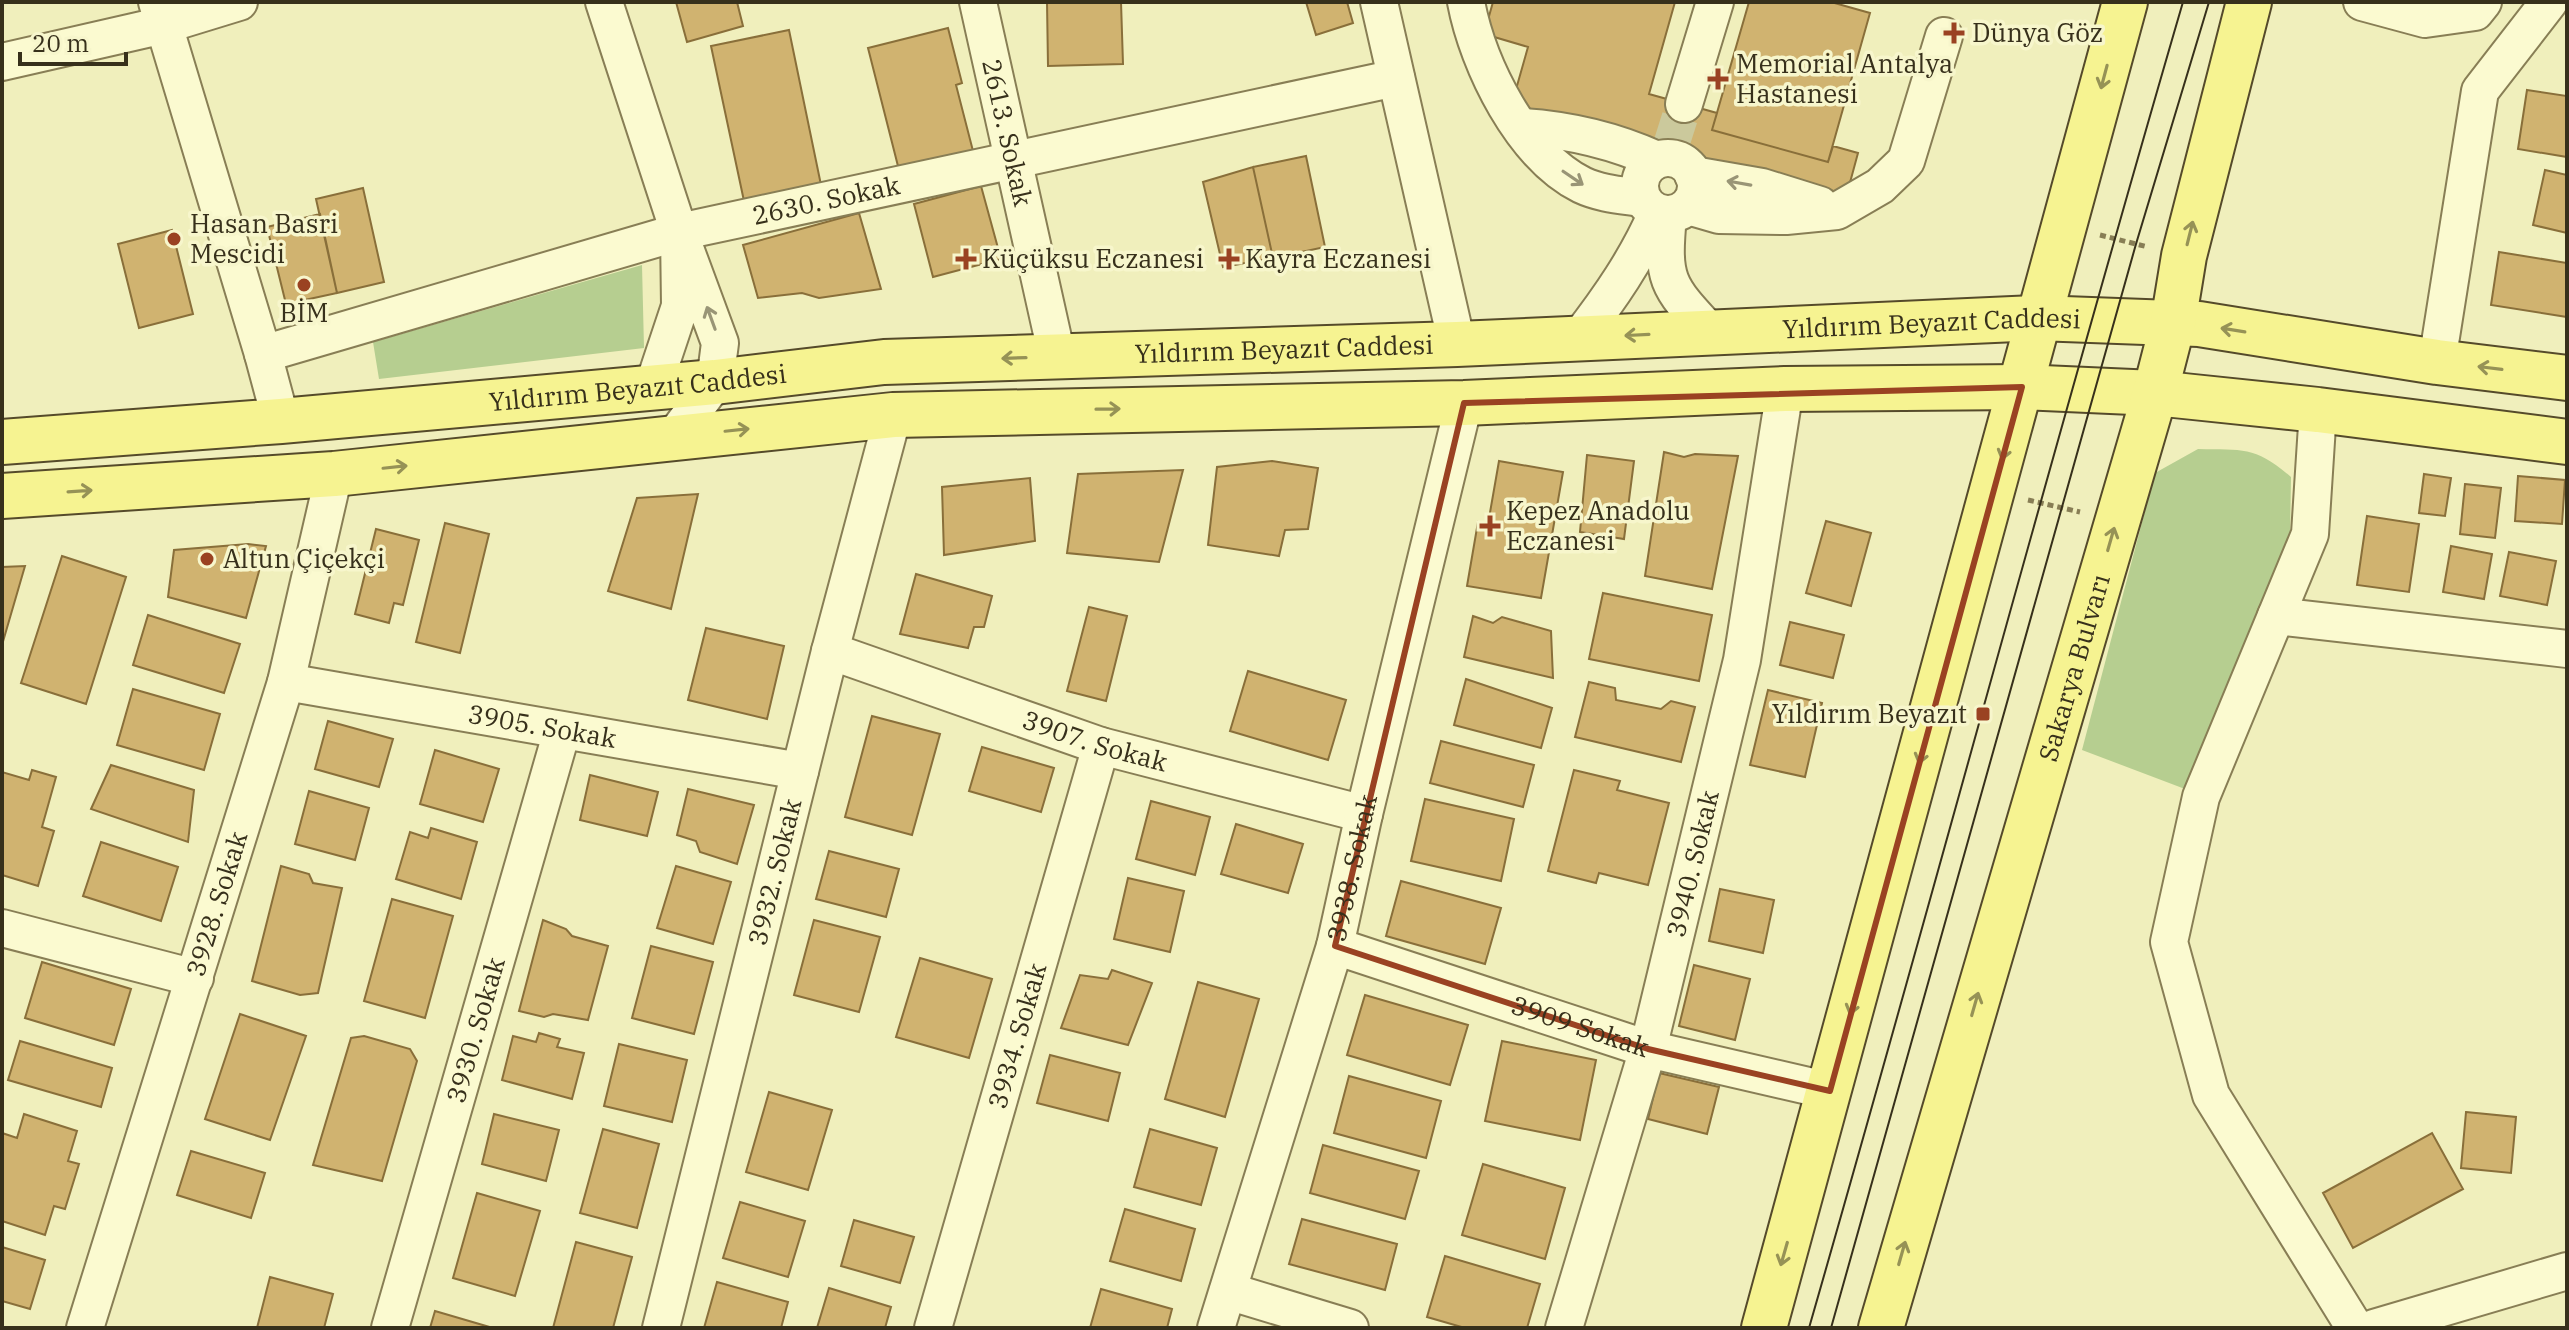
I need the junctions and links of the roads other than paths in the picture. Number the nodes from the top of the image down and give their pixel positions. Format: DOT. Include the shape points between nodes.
graph roads {
  1 [pos="239,2"];
  2 [pos="604,2"];
  3 [pos="978,2"];
  4 [pos="1379,2"];
  5 [pos="1466,2"];
  6 [pos="1715,2"];
  7 [pos="2125,2"];
  8 [pos="2249,2"];
  9 [pos="2362,2"];
  10 [pos="2483,2"];
  11 [pos="2549,2"];
  12 [pos="160,13"];
  13 [pos="1944,36"];
  14 [pos="2,62"];
  15 [pos="1396,78"];
  16 [pos="1684,104"];
  17 [pos="1522,127"];
  18 [pos="1013,159"];
  19 [pos="1668,185"];
  20 [pos="679,232"];
  21 [pos="2037,318"];
  22 [pos="2173,323"];
  23 [pos="1710,332"];
  24 [pos="1579,338"];
  25 [pos="1457,344"];
  26 [pos="263,354"];
  27 [pos="1057,356"];
  28 [pos="2437,362"];
  29 [pos="2567,378"];
  30 [pos="715,382"];
  31 [pos="653,387"];
  32 [pos="2022,387"];
  33 [pos="1785,389"];
  34 [pos="2155,393"];
  35 [pos="1464,403"];
  36 [pos="2318,410"];
  37 [pos="893,415"];
  38 [pos="281,421"];
  39 [pos="674,437"];
  40 [pos="2,442"];
  41 [pos="2567,442"];
  42 [pos="334,474"];
  43 [pos="2,496"];
  44 [pos="2276,616"];
  45 [pos="2567,649"];
  46 [pos="830,651"];
  47 [pos="286,682"];
  48 [pos="562,731"];
  49 [pos="1101,746"];
  50 [pos="800,771"];
  51 [pos="1364,814"];
  52 [pos="5,939"];
  53 [pos="1335,946"];
  54 [pos="195,978"];
  55 [pos="1648,1049"];
  56 [pos="1830,1091"];
  57 [pos="2567,1271"];
  58 [pos="1228,1291"];
  59 [pos="85,1328"];
  60 [pos="390,1328"];
  61 [pos="661,1328"];
  62 [pos="933,1328"];
  63 [pos="1216,1328"];
  64 [pos="1350,1328"];
  65 [pos="1564,1328"];
  66 [pos="1764,1328"];
  67 [pos="1881,1328"];
  68 [pos="2355,1328"];
  69 [pos="2374,1328"];
  1 -- 12 [label="street"];
  2 -- 20 [label="street"];
  3 -- 18 [label="street, 2613. Sokak"];
  4 -- 15 [label="street"];
  5 -- 17 [label="street" via="1493,86"];
  6 -- 16 [label="street"];
  7 -- 21 [label="main road, one-way"];
  22 -- 8 [label="main road, Sakarya Bulvarı, one-way" via="2184,256"];
  9 -- 10 [label="street" via="2425,19 2475,12"];
  11 -- 28 [label="street" via="2480,91"];
  12 -- 14 [label="street"];
  12 -- 26 [label="street"];
  13 -- 19 [label="street" via="1906,161 1880,186 1837,211 1762,187"];
  15 -- 18 [label="street, 2630. Sokak"];
  15 -- 25 [label="street"];
  17 -- 19 [label="street" via="1619,143"];
  17 -- 19 [label="street, one-way" via="1536,147 1581,184 1604,193"];
  18 -- 20 [label="street, 2630. Sokak"];
  18 -- 27 [label="street, 2613. Sokak"];
  19 -- 23 [label="street" via="1668,277 1676,296"];
  19 -- 24 [label="street" via="1643,244"];
  20 -- 26 [label="street, 2630. Sokak"];
  30 -- 20 [label="street, one-way" via="720,343"];
  20 -- 31 [label="street" via="680,306"];
  21 -- 22 [label="main road, Yıldırım Beyazıt Caddesi"];
  21 -- 23 [label="main road, Yıldırım Beyazıt Caddesi"];
  21 -- 32 [label="main road"];
  28 -- 22 [label="main road, Yıldırım Beyazıt Caddesi, one-way"];
  22 -- 34 [label="main road, Sakarya Bulvarı"];
  23 -- 24 [label="main road, Yıldırım Beyazıt Caddesi, one-way"];
  24 -- 25 [label="main road, Yıldırım Beyazıt Caddesi"];
  25 -- 27 [label="main road, Yıldırım Beyazıt Caddesi"];
  26 -- 38 [label="street"];
  27 -- 30 [label="main road, Yıldırım Beyazıt Caddesi, one-way" via="884,362"];
  29 -- 28 [label="main road, Yıldırım Beyazıt Caddesi, one-way"];
  30 -- 31 [label="main road, Yıldırım Beyazıt Caddesi"];
  30 -- 39 [label="street"];
  31 -- 38 [label="main road, Yıldırım Beyazıt Caddesi"];
  32 -- 33 [label="main road, Yıldırım Beyazıt Caddesi"];
  32 -- 34 [label="main road, Yıldırım Beyazıt Caddesi"];
  32 -- 56 [label="main road, one-way"];
  33 -- 35 [label="main road, Yıldırım Beyazıt Caddesi"];
  33 -- 55 [label="street, 3940. Sokak" via="1742,660"];
  34 -- 36 [label="main road, Yıldırım Beyazıt Caddesi"];
  67 -- 34 [label="main road, Sakarya Bulvarı, one-way"];
  37 -- 35 [label="main road, Yıldırım Beyazıt Caddesi, one-way"];
  35 -- 51 [label="street, 3938. Sokak"];
  36 -- 41 [label="main road, Yıldırım Beyazıt Caddesi"];
  36 -- 44 [label="street" via="2310,534"];
  39 -- 37 [label="main road, Yıldırım Beyazıt Caddesi, one-way"];
  37 -- 46 [label="street, 3932. Sokak"];
  38 -- 40 [label="main road, Yıldırım Beyazıt Caddesi"];
  42 -- 39 [label="main road, Yıldırım Beyazıt Caddesi, one-way"];
  43 -- 42 [label="main road, Yıldırım Beyazıt Caddesi, one-way"];
  42 -- 47 [label="street, 3928. Sokak"];
  44 -- 45 [label="street"];
  44 -- 68 [label="street" via="2201,797 2169,942 2211,1095"];
  46 -- 49 [label="street, 3907. Sokak"];
  46 -- 50 [label="street, 3932. Sokak"];
  47 -- 48 [label="street, 3905. Sokak"];
  47 -- 54 [label="street, 3928. Sokak"];
  48 -- 50 [label="street, 3905. Sokak"];
  48 -- 60 [label="street, 3930. Sokak"];
  49 -- 51 [label="street, 3907. Sokak"];
  49 -- 62 [label="street, 3934. Sokak"];
  50 -- 61 [label="street, 3932. Sokak"];
  51 -- 53 [label="street, 3938. Sokak"];
  52 -- 54 [label="street"];
  53 -- 55 [label="street, 3909 Sokak"];
  53 -- 58 [label="street, 3938. Sokak"];
  54 -- 59 [label="street, 3928. Sokak"];
  55 -- 56 [label="street, 3909 Sokak"];
  55 -- 65 [label="street, 3940. Sokak"];
  56 -- 66 [label="main road, one-way"];
  57 -- 69 [label="street"];
  58 -- 63 [label="street, 3938. Sokak"];
  58 -- 64 [label="street"];
}
